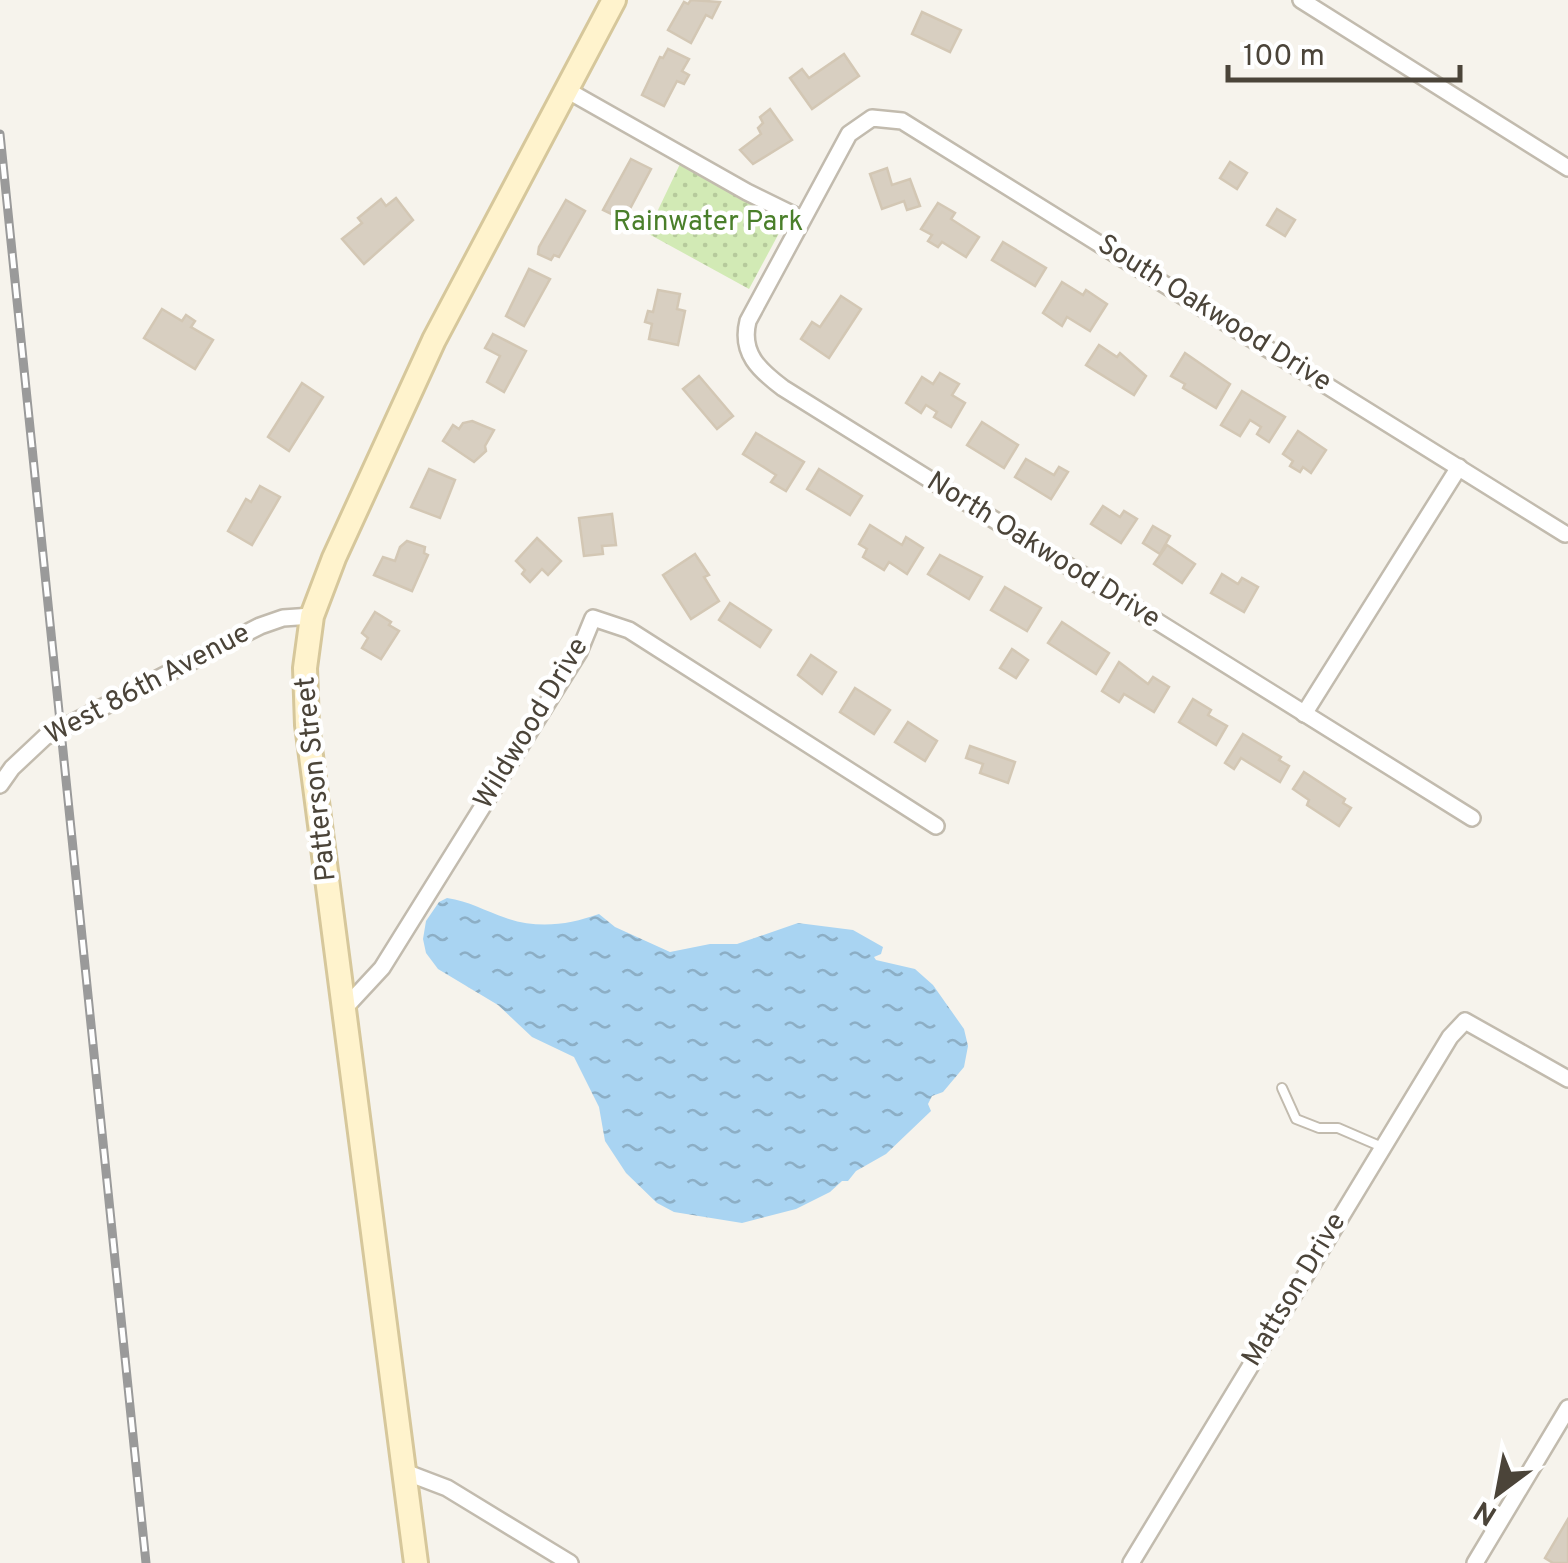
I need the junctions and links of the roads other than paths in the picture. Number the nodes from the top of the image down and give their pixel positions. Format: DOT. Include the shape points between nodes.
graph roads {
  1 [pos="614,0"];
  2 [pos="1301,0"];
  3 [pos="565,89"];
  4 [pos="857,126"];
  5 [pos="1568,168"];
  6 [pos="802,219"];
  7 [pos="1459,467"];
  8 [pos="1564,534"];
  9 [pos="312,616"];
  10 [pos="1304,714"];
  11 [pos="0,785"];
  12 [pos="1472,818"];
  13 [pos="936,826"];
  14 [pos="343,1010"];
  15 [pos="1568,1079"];
  16 [pos="1282,1088"];
  17 [pos="1382,1147"];
  18 [pos="1568,1408"];
  19 [pos="404,1472"];
  20 [pos="416,1563"];
  21 [pos="570,1563"];
  22 [pos="1130,1563"];
  23 [pos="1476,1563"];
  1 -- 3 [label="street, Patterson Street"];
  2 -- 5 [label="street"];
  3 -- 6 [label="street"];
  3 -- 9 [label="street, Patterson Street" via="418,374"];
  4 -- 6 [label="street, North Oakwood Drive"];
  4 -- 7 [label="street, South Oakwood Drive" via="872,118 918,129"];
  6 -- 10 [label="street, North Oakwood Drive" via="744,334 759,370"];
  7 -- 8 [label="street, South Oakwood Drive"];
  7 -- 10 [label="street"];
  9 -- 11 [label="street, West 86th Avenue" via="260,626 45,737"];
  9 -- 14 [label="street, Patterson Street" via="304,694"];
  10 -- 12 [label="street, North Oakwood Drive"];
  13 -- 14 [label="street, Wildwood Drive" via="629,630 592,618 578,652 382,968"];
  14 -- 19 [label="street, Patterson Street"];
  15 -- 17 [label="street, Mattson Drive" via="1465,1021"];
  16 -- 17 [label="lane" via="1296,1119"];
  17 -- 22 [label="street, Mattson Drive"];
  18 -- 23 [label="street"];
  19 -- 20 [label="street, Patterson Street"];
  19 -- 21 [label="street" via="447,1488"];
}
